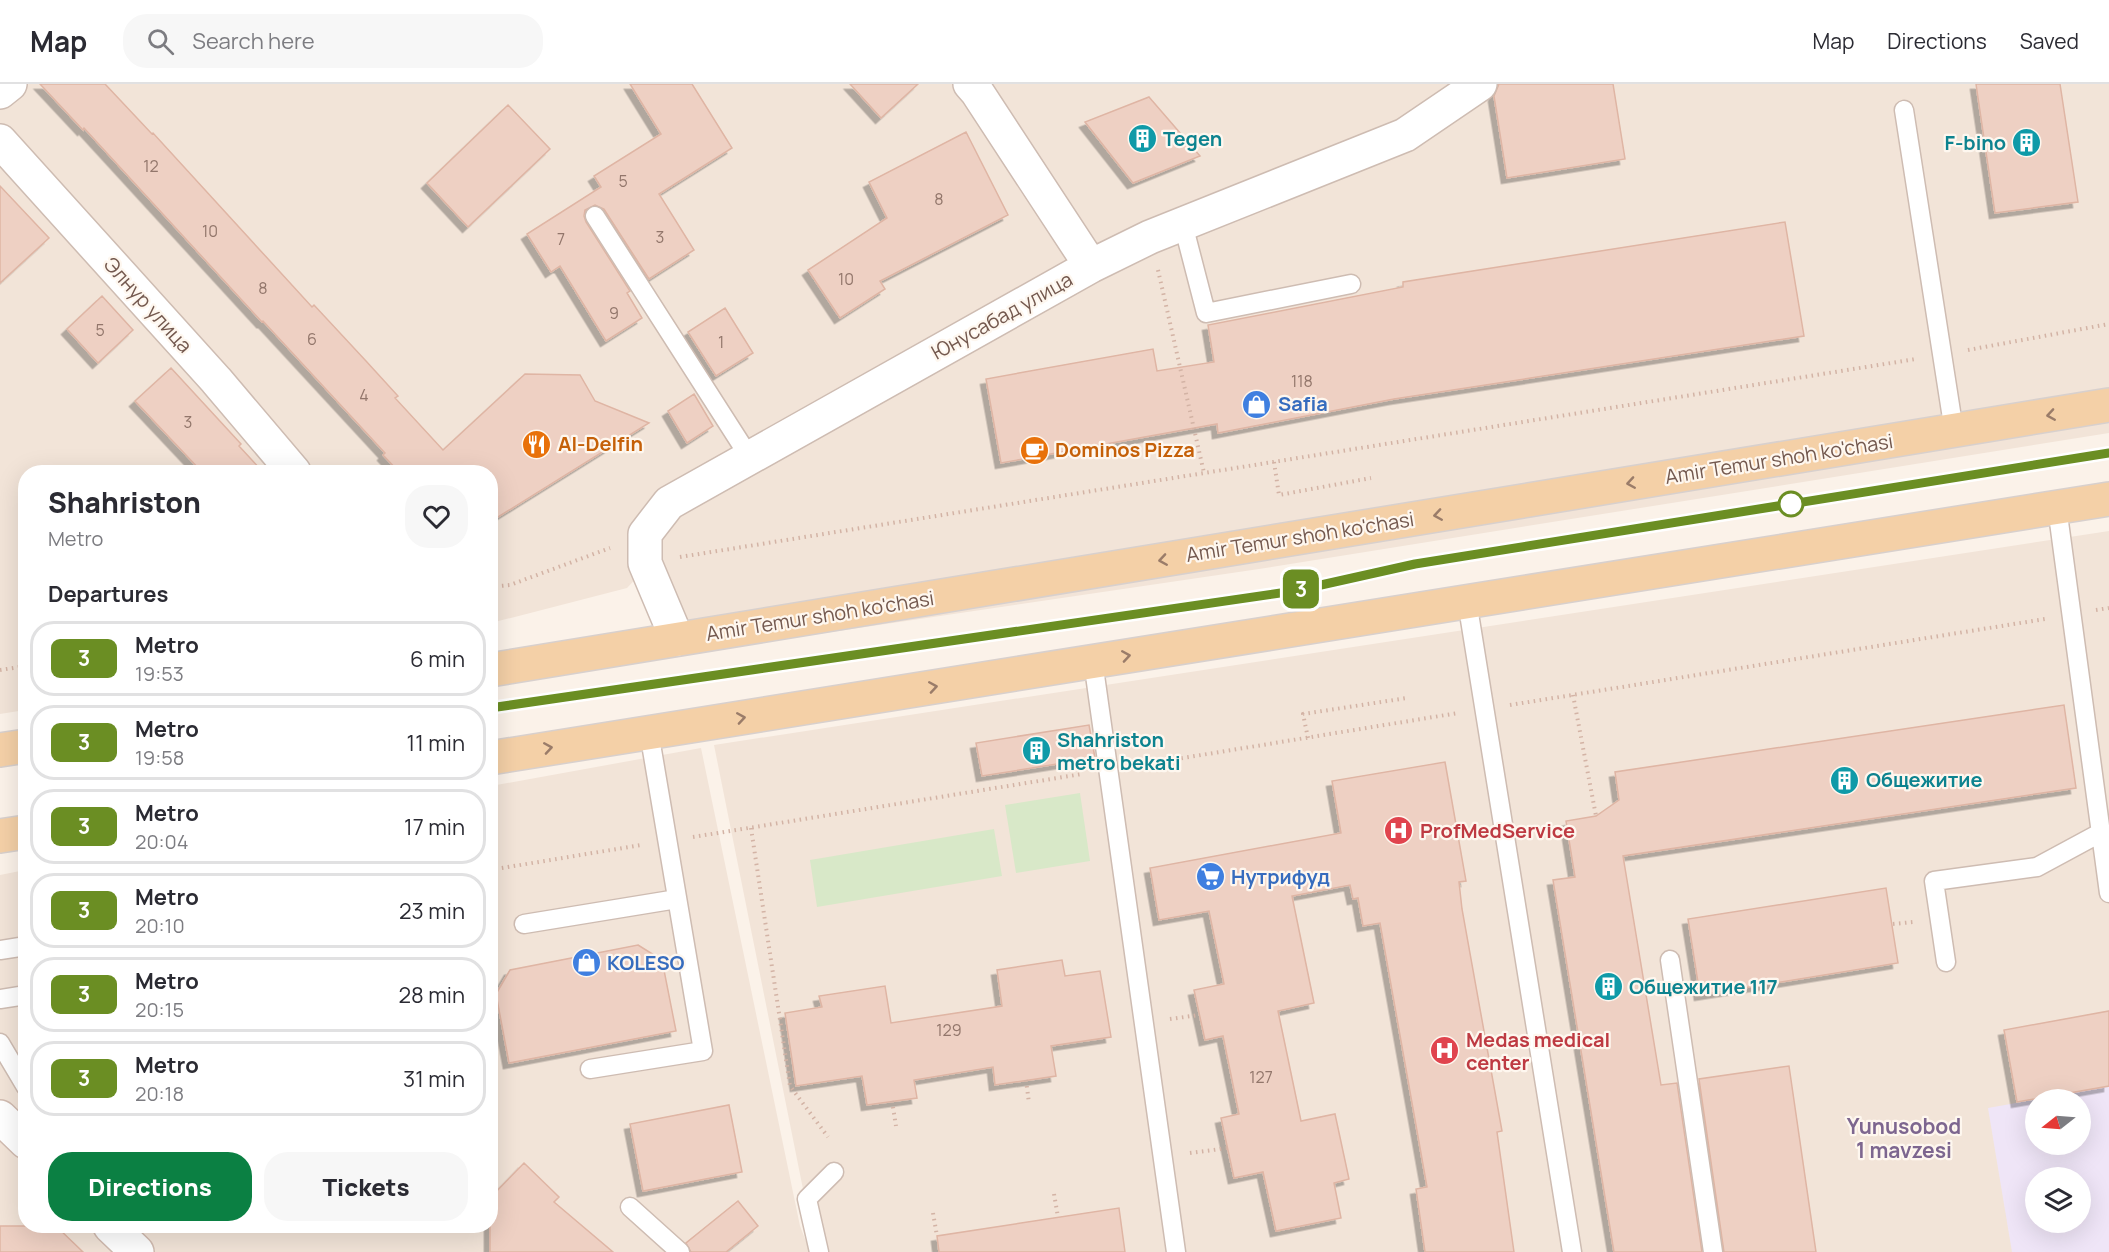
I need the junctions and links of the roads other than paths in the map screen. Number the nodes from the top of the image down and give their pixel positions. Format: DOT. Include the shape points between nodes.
graph roads {
  1 [pos="10,84"];
  2 [pos="970,84"];
  3 [pos="1480,84"];
  4 [pos="0,92"];
  5 [pos="1904,110"];
  6 [pos="0,141"];
  7 [pos="595,216"];
  8 [pos="1183,224"];
  9 [pos="1091,266"];
  10 [pos="1351,284"];
  11 [pos="2109,405"];
  12 [pos="1954,431"];
  13 [pos="750,458"];
  14 [pos="288,465"];
  15 [pos="2109,499"];
  16 [pos="2057,507"];
  17 [pos="1467,601"];
  18 [pos="677,639"];
  19 [pos="1094,661"];
  20 [pos="498,668"];
  21 [pos="649,732"];
  22 [pos="18,747"];
  23 [pos="0,750"];
  24 [pos="498,757"];
  25 [pos="18,833"];
  26 [pos="2100,833"];
  27 [pos="0,836"];
  28 [pos="2109,892"];
  29 [pos="677,899"];
  30 [pos="524,924"];
  31 [pos="18,947"];
  32 [pos="0,950"];
  33 [pos="1670,960"];
  34 [pos="1946,962"];
  35 [pos="18,996"];
  36 [pos="0,999"];
  37 [pos="0,1043"];
  38 [pos="590,1070"];
  39 [pos="18,1073"];
  40 [pos="0,1117"];
  41 [pos="18,1134"];
  42 [pos="834,1172"];
  43 [pos="630,1207"];
  44 [pos="117,1233"];
  45 [pos="137,1252"];
  46 [pos="680,1252"];
  47 [pos="819,1252"];
  48 [pos="1176,1252"];
  49 [pos="1572,1252"];
  50 [pos="1713,1252"];
  1 -- 4 [label="street"];
  2 -- 9 [label="street"];
  3 -- 8 [label="street, Юнусабад улица" via="1405,135"];
  5 -- 12 [label="lane"];
  6 -- 14 [label="street, Элнур улица"];
  7 -- 13 [label="lane"];
  8 -- 9 [label="street, Юнусабад улица"];
  8 -- 10 [label="lane" via="1206,313"];
  9 -- 13 [label="street, Юнусабад улица"];
  11 -- 12 [label="main road, Amir Temur shoh ko'chasi, one-way"];
  12 -- 18 [label="main road, Amir Temur shoh ko'chasi, one-way"];
  13 -- 18 [label="street, Юнусабад улица" via="669,503 645,534 645,563"];
  15 -- 16 [label="main road"];
  16 -- 17 [label="main road"];
  16 -- 26 [label="lane"];
  19 -- 17 [label="main road, one-way"];
  17 -- 49 [label="lane"];
  18 -- 20 [label="main road, Amir Temur shoh ko'chasi"];
  21 -- 19 [label="main road, one-way"];
  19 -- 48 [label="lane"];
  24 -- 21 [label="main road, one-way"];
  21 -- 29 [label="lane"];
  22 -- 23 [label="main road"];
  25 -- 27 [label="main road"];
  26 -- 28 [label="lane"];
  26 -- 34 [label="lane" via="2037,867 1934,881"];
  29 -- 30 [label="lane"];
  29 -- 38 [label="lane" via="703,1051"];
  31 -- 32 [label="lane"];
  33 -- 50 [label="lane"];
  35 -- 36 [label="lane"];
  37 -- 39 [label="lane"];
  40 -- 41 [label="street"];
  42 -- 47 [label="lane" via="807,1199"];
  43 -- 46 [label="lane"];
  44 -- 45 [label="street"];
}
